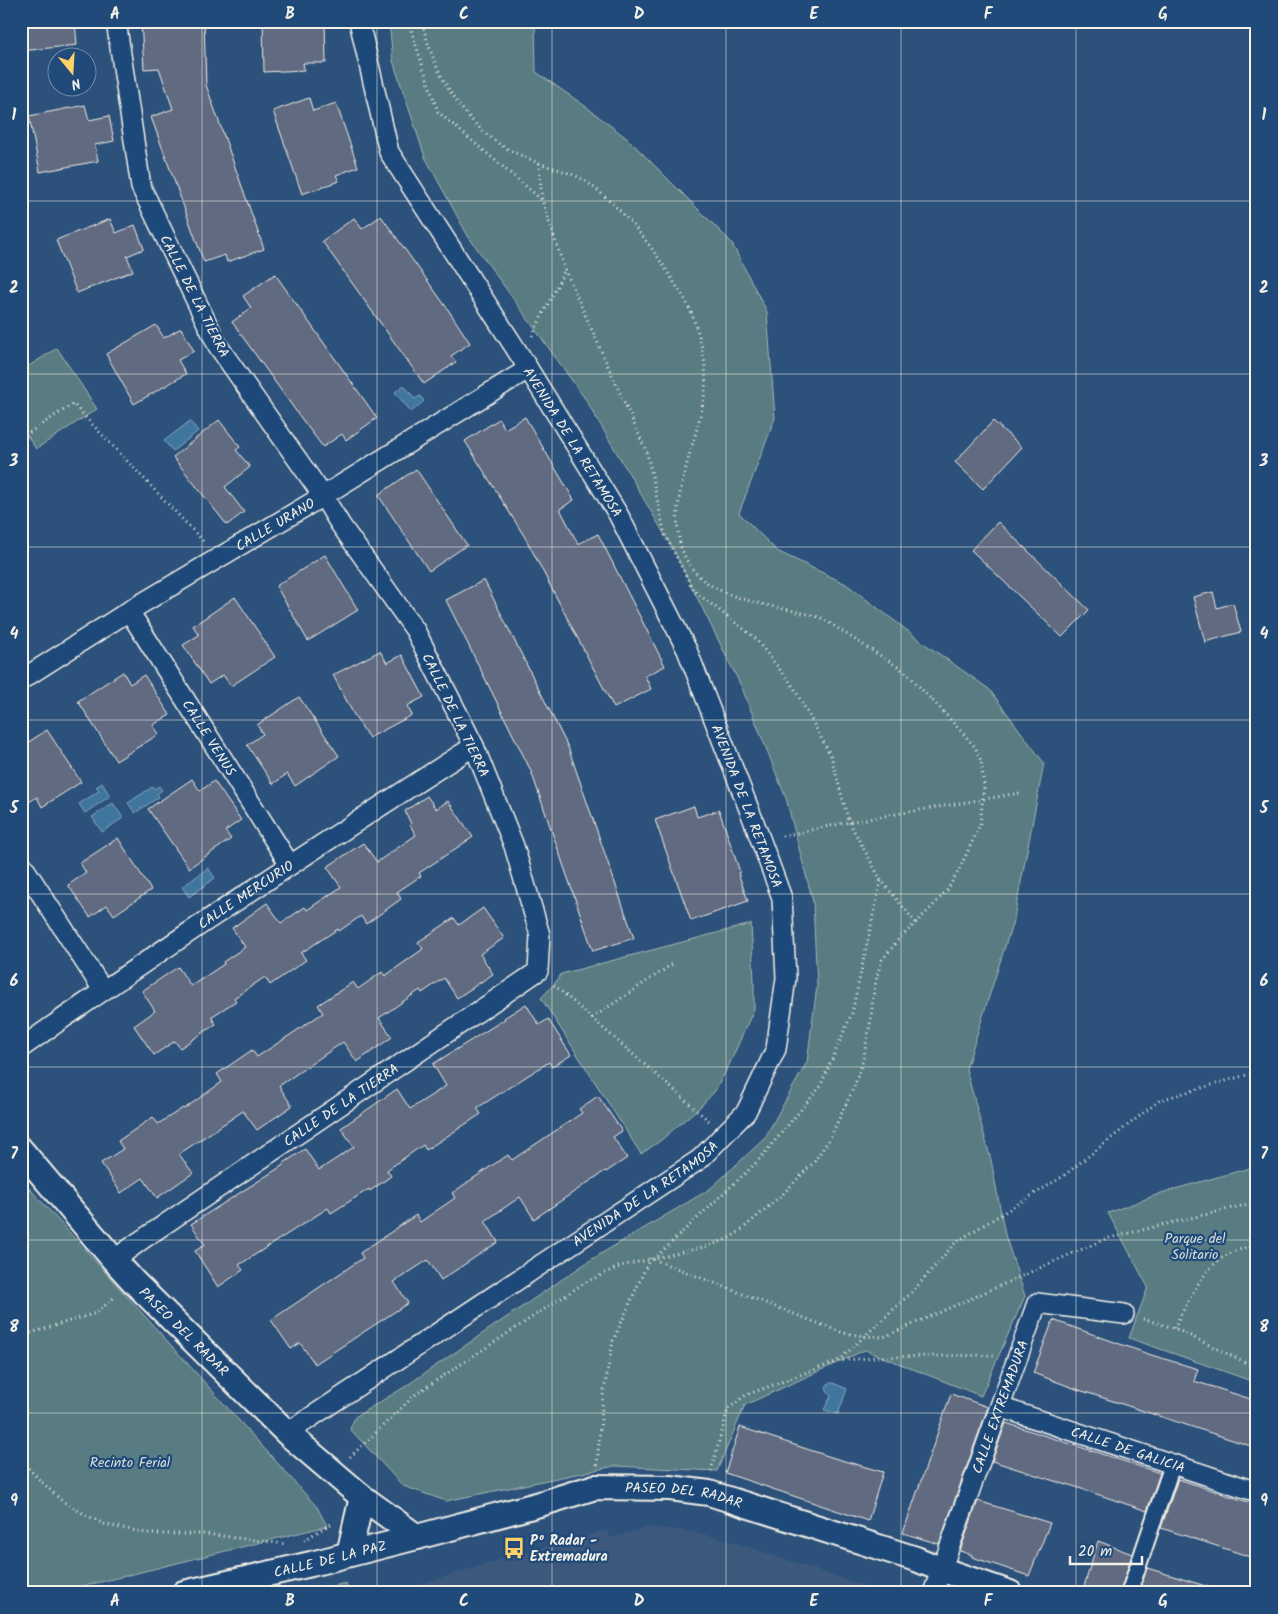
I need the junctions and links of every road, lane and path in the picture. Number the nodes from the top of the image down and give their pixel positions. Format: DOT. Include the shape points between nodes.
graph roads {
  1 [pos="116,21"];
  2 [pos="360,21"];
  3 [pos="408,21"];
  4 [pos="422,21"];
  5 [pos="539,163"];
  6 [pos="542,200"];
  7 [pos="565,270"];
  8 [pos="525,363"];
  9 [pos="21,438"];
  10 [pos="323,496"];
  11 [pos="218,557"];
  12 [pos="128,611"];
  13 [pos="21,680"];
  14 [pos="474,746"];
  15 [pos="1020,793"];
  16 [pos="983,800"];
  17 [pos="849,822"];
  18 [pos="761,840"];
  19 [pos="21,863"];
  20 [pos="290,865"];
  21 [pos="881,880"];
  22 [pos="916,923"];
  23 [pos="674,963"];
  24 [pos="538,970"];
  25 [pos="103,990"];
  26 [pos="592,1018"];
  27 [pos="21,1048"];
  28 [pos="1257,1072"];
  29 [pos="724,1134"];
  30 [pos="21,1150"];
  31 [pos="1257,1202"];
  32 [pos="1257,1248"];
  33 [pos="656,1257"];
  34 [pos="650,1258"];
  35 [pos="114,1260"];
  36 [pos="134,1282"];
  37 [pos="1124,1314"];
  38 [pos="1174,1328"];
  39 [pos="21,1336"];
  40 [pos="864,1336"];
  41 [pos="1020,1355"];
  42 [pos="838,1362"];
  43 [pos="1257,1368"];
  44 [pos="1000,1407"];
  45 [pos="286,1433"];
  46 [pos="21,1455"];
  47 [pos="1173,1463"];
  48 [pos="333,1472"];
  49 [pos="595,1486"];
  50 [pos="1257,1492"];
  51 [pos="709,1493"];
  52 [pos="362,1497"];
  53 [pos="334,1522"];
  54 [pos="417,1537"];
  55 [pos="303,1540"];
  56 [pos="295,1544"];
  57 [pos="349,1554"];
  58 [pos="943,1570"];
  59 [pos="184,1593"];
  60 [pos="933,1593"];
  61 [pos="1010,1593"];
  62 [pos="1128,1593"];
  1 -- 10 [label="street, CALLE DE LA TIERRA" via="141,187 218,346"];
  2 -- 8 [label="street, AVENIDA DE LA RETAMOSA" via="389,152"];
  3 -- 6 [label="path" via="438,112"];
  4 -- 5 [label="path" via="443,79 473,122 504,147"];
  5 -- 6 [label="path"];
  5 -- 16 [label="path" via="587,182 620,210 656,254 689,308 706,370 701,411 678,505 679,538 686,560 703,580 718,588 752,602 820,618 906,673 975,746 981,760"];
  6 -- 7 [label="path"];
  7 -- 8 [label="path"];
  7 -- 17 [label="path" via="647,453 665,535 694,591 754,637 793,686 831,756"];
  8 -- 10 [label="street, CALLE URANO"];
  8 -- 18 [label="street, AVENIDA DE LA RETAMOSA" via="618,514 687,650"];
  9 -- 11 [label="path" via="73,404"];
  10 -- 11 [label="street, CALLE URANO"];
  10 -- 14 [label="street, CALLE DE LA TIERRA" via="415,630"];
  11 -- 12 [label="street, CALLE URANO"];
  12 -- 13 [label="street, CALLE URANO"];
  12 -- 20 [label="street, CALLE VENUS"];
  14 -- 20 [label="street, CALLE MERCURIO"];
  14 -- 24 [label="street, CALLE DE LA TIERRA" via="514,846 540,935"];
  15 -- 16 [label="path"];
  16 -- 17 [label="path"];
  16 -- 22 [label="path" via="980,825 959,870 947,890"];
  17 -- 18 [label="path"];
  17 -- 21 [label="path"];
  18 -- 29 [label="street, AVENIDA DE LA RETAMOSA" via="782,898 786,978 776,1049 746,1112"];
  19 -- 25 [label="street"];
  20 -- 25 [label="street, CALLE MERCURIO"];
  21 -- 22 [label="path"];
  21 -- 33 [label="path" via="852,1013 820,1087 757,1162"];
  22 -- 33 [label="path" via="882,960 863,1060 854,1087 830,1138 814,1162 739,1232 718,1243"];
  23 -- 26 [label="path"];
  24 -- 26 [label="path"];
  24 -- 35 [label="street, CALLE DE LA TIERRA"];
  25 -- 27 [label="street, CALLE MERCURIO"];
  26 -- 29 [label="path"];
  28 -- 40 [label="path" via="1160,1100 1062,1177 956,1242 913,1291"];
  29 -- 45 [label="street, AVENIDA DE LA RETAMOSA" via="700,1159"];
  30 -- 35 [label="street, PASEO DEL RADAR"];
  31 -- 40 [label="path" via="1104,1239 884,1337"];
  32 -- 38 [label="path" via="1251,1246 1226,1254 1202,1277"];
  33 -- 34 [label="path"];
  34 -- 40 [label="path" via="843,1332"];
  34 -- 48 [label="path" via="584,1282 416,1394"];
  34 -- 49 [label="path" via="613,1341 603,1396"];
  35 -- 36 [label="street, PASEO DEL RADAR"];
  36 -- 39 [label="path" via="96,1313"];
  36 -- 45 [label="street, PASEO DEL RADAR"];
  37 -- 38 [label="path"];
  37 -- 41 [label="street, CALLE EXTREMADURA" via="1037,1303"];
  38 -- 43 [label="path"];
  40 -- 42 [label="path"];
  41 -- 42 [label="path" via="876,1357"];
  41 -- 44 [label="street, CALLE EXTREMADURA"];
  42 -- 51 [label="path" via="746,1395 728,1409 711,1465"];
  44 -- 47 [label="street, CALLE DE GALICIA"];
  44 -- 58 [label="street, CALLE EXTREMADURA"];
  45 -- 48 [label="street, PASEO DEL RADAR"];
  46 -- 56 [label="path" via="29,1469 62,1501 106,1525 152,1534 205,1534"];
  47 -- 50 [label="street, CALLE DE GALICIA"];
  47 -- 62 [label="street"];
  48 -- 52 [label="street, PASEO DEL RADAR"];
  49 -- 51 [label="street, PASEO DEL RADAR" via="670,1488"];
  49 -- 54 [label="street, PASEO DEL RADAR"];
  51 -- 58 [label="street, PASEO DEL RADAR"];
  52 -- 54 [label="street, PASEO DEL RADAR"];
  52 -- 57 [label="street"];
  53 -- 55 [label="path"];
  54 -- 57 [label="street, CALLE DE LA PAZ"];
  57 -- 59 [label="street, CALLE DE LA PAZ"];
  58 -- 60 [label="street, CALLE EXTREMADURA"];
  58 -- 61 [label="street, PASEO DEL RADAR"];
}
